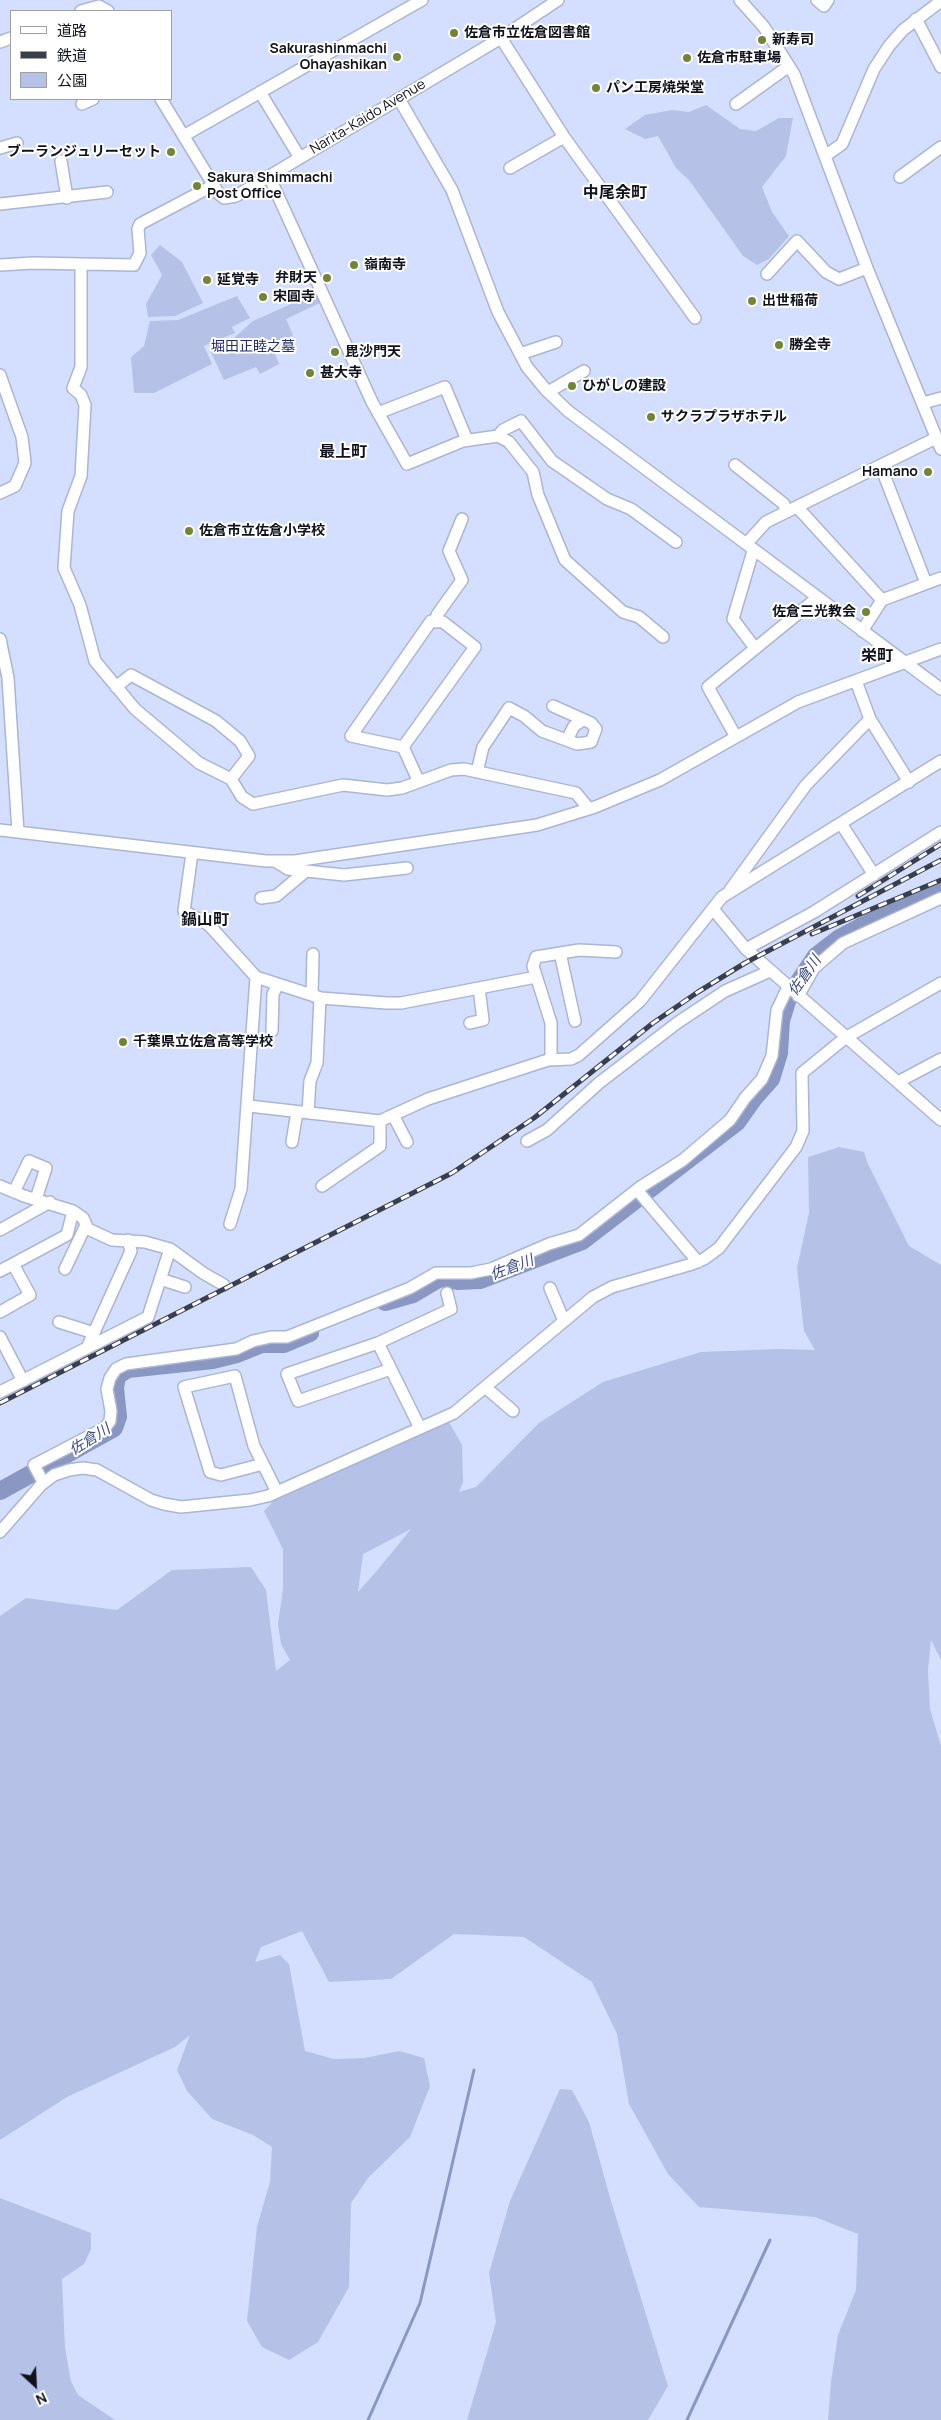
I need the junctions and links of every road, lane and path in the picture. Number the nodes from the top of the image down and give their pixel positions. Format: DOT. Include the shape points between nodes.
graph roads {
  1 [pos="422,0"];
  2 [pos="558,0"];
  3 [pos="740,0"];
  4 [pos="816,0"];
  5 [pos="828,0"];
  6 [pos="941,1"];
  7 [pos="107,6"];
  8 [pos="84,10"];
  9 [pos="916,19"];
  10 [pos="501,38"];
  11 [pos="789,66"];
  12 [pos="941,67"];
  13 [pos="260,92"];
  14 [pos="399,99"];
  15 [pos="162,100"];
  16 [pos="736,104"];
  17 [pos="185,135"];
  18 [pos="564,137"];
  19 [pos="17,143"];
  20 [pos="941,147"];
  21 [pos="0,148"];
  22 [pos="825,156"];
  23 [pos="300,158"];
  24 [pos="61,161"];
  25 [pos="510,168"];
  26 [pos="270,176"];
  27 [pos="900,176"];
  28 [pos="214,186"];
  29 [pos="106,192"];
  30 [pos="67,198"];
  31 [pos="0,204"];
  32 [pos="81,264"];
  33 [pos="0,265"];
  34 [pos="868,268"];
  35 [pos="767,274"];
  36 [pos="695,318"];
  37 [pos="556,342"];
  38 [pos="520,354"];
  39 [pos="584,371"];
  40 [pos="0,375"];
  41 [pos="548,392"];
  42 [pos="941,398"];
  43 [pos="923,403"];
  44 [pos="378,414"];
  45 [pos="498,436"];
  46 [pos="467,440"];
  47 [pos="939,444"];
  48 [pos="736,465"];
  49 [pos="881,467"];
  50 [pos="0,493"];
  51 [pos="798,508"];
  52 [pos="786,512"];
  53 [pos="462,519"];
  54 [pos="676,542"];
  55 [pos="750,548"];
  56 [pos="941,578"];
  57 [pos="926,583"];
  58 [pos="817,598"];
  59 [pos="882,600"];
  60 [pos="436,622"];
  61 [pos="862,631"];
  62 [pos="663,637"];
  63 [pos="0,639"];
  64 [pos="755,648"];
  65 [pos="941,649"];
  66 [pos="905,663"];
  67 [pos="856,681"];
  68 [pos="116,686"];
  69 [pos="941,689"];
  70 [pos="552,706"];
  71 [pos="583,720"];
  72 [pos="870,720"];
  73 [pos="5,721"];
  74 [pos="736,737"];
  75 [pos="567,740"];
  76 [pos="403,747"];
  77 [pos="939,766"];
  78 [pos="478,772"];
  79 [pos="231,779"];
  80 [pos="419,782"];
  81 [pos="909,782"];
  82 [pos="589,809"];
  83 [pos="842,824"];
  84 [pos="0,830"];
  85 [pos="18,832"];
  86 [pos="941,832"];
  87 [pos="192,853"];
  88 [pos="275,861"];
  89 [pos="407,868"];
  90 [pos="306,871"];
  91 [pos="874,874"];
  92 [pos="726,895"];
  93 [pos="261,898"];
  94 [pos="941,898"];
  95 [pos="713,909"];
  96 [pos="746,950"];
  97 [pos="616,952"];
  98 [pos="560,953"];
  99 [pos="313,954"];
  100 [pos="770,971"];
  101 [pos="256,977"];
  102 [pos="536,977"];
  103 [pos="941,983"];
  104 [pos="278,984"];
  105 [pos="788,987"];
  106 [pos="479,988"];
  107 [pos="798,996"];
  108 [pos="316,997"];
  109 [pos="575,1021"];
  110 [pos="470,1023"];
  111 [pos="272,1031"];
  112 [pos="845,1038"];
  113 [pos="941,1059"];
  114 [pos="551,1060"];
  115 [pos="898,1082"];
  116 [pos="249,1106"];
  117 [pos="302,1113"];
  118 [pos="393,1115"];
  119 [pos="941,1120"];
  120 [pos="380,1121"];
  121 [pos="527,1141"];
  122 [pos="292,1142"];
  123 [pos="406,1142"];
  124 [pos="322,1186"];
  125 [pos="4,1188"];
  126 [pos="637,1190"];
  127 [pos="36,1199"];
  128 [pos="50,1202"];
  129 [pos="73,1211"];
  130 [pos="230,1224"];
  131 [pos="86,1225"];
  132 [pos="0,1230"];
  133 [pos="128,1240"];
  134 [pos="170,1249"];
  135 [pos="698,1262"];
  136 [pos="13,1264"];
  137 [pos="65,1269"];
  138 [pos="0,1271"];
  139 [pos="160,1279"];
  140 [pos="224,1285"];
  141 [pos="185,1287"];
  142 [pos="550,1288"];
  143 [pos="446,1293"];
  144 [pos="0,1312"];
  145 [pos="564,1321"];
  146 [pos="59,1322"];
  147 [pos="94,1333"];
  148 [pos="0,1337"];
  149 [pos="378,1343"];
  150 [pos="87,1348"];
  151 [pos="4,1352"];
  152 [pos="391,1369"];
  153 [pos="23,1381"];
  154 [pos="485,1387"];
  155 [pos="0,1392"];
  156 [pos="513,1411"];
  157 [pos="420,1428"];
  158 [pos="263,1464"];
  159 [pos="43,1482"];
  160 [pos="278,1492"];
  161 [pos="0,1532"];
  1 -- 13 [label="street"];
  2 -- 10 [label="street, Narita-Kaido Avenue"];
  3 -- 11 [label="street" via="764,27"];
  4 -- 5 [label="street" via="824,6"];
  6 -- 9 [label="street"];
  7 -- 8 [label="street"];
  9 -- 12 [label="street"];
  9 -- 22 [label="street" via="889,46 874,69 842,144"];
  10 -- 14 [label="street, Narita-Kaido Avenue"];
  10 -- 18 [label="street"];
  11 -- 16 [label="street"];
  11 -- 22 [label="street"];
  13 -- 17 [label="street"];
  13 -- 23 [label="street"];
  14 -- 23 [label="street, Narita-Kaido Avenue"];
  14 -- 38 [label="street" via="452,190 498,312"];
  15 -- 17 [label="street"];
  17 -- 28 [label="street"];
  18 -- 25 [label="street"];
  18 -- 36 [label="street"];
  19 -- 21 [label="street"];
  20 -- 27 [label="street"];
  22 -- 34 [label="street"];
  23 -- 26 [label="street, Narita-Kaido Avenue"];
  24 -- 30 [label="street"];
  26 -- 28 [label="street, Narita-Kaido Avenue" via="236,196 224,198"];
  26 -- 44 [label="street"];
  28 -- 32 [label="street" via="140,224 140,254 134,265"];
  29 -- 30 [label="street"];
  30 -- 31 [label="street"];
  32 -- 33 [label="street"];
  32 -- 68 [label="street" via="81,367 73,388 85,405 81,476 68,511 64,568 80,605 95,660"];
  34 -- 35 [label="street" via="839,279 826,272 797,241"];
  34 -- 43 [label="street"];
  37 -- 38 [label="street"];
  38 -- 41 [label="street"];
  39 -- 41 [label="street"];
  40 -- 50 [label="street" via="22,437 25,462 15,486"];
  41 -- 55 [label="street" via="568,411"];
  42 -- 43 [label="street"];
  43 -- 47 [label="street"];
  44 -- 46 [label="street" via="407,464"];
  44 -- 46 [label="street" via="445,387"];
  45 -- 46 [label="street"];
  45 -- 54 [label="street" via="521,421 552,461 606,499 631,509"];
  45 -- 62 [label="street" via="509,442 532,472 565,560 622,612 639,617"];
  47 -- 49 [label="street"];
  48 -- 52 [label="street" via="784,504"];
  49 -- 51 [label="street"];
  49 -- 57 [label="street"];
  51 -- 52 [label="street"];
  51 -- 59 [label="street"];
  52 -- 55 [label="street" via="766,522"];
  53 -- 60 [label="street" via="449,551 462,580 437,615"];
  55 -- 58 [label="street"];
  55 -- 64 [label="street" via="733,619"];
  56 -- 57 [label="street"];
  57 -- 59 [label="street"];
  58 -- 61 [label="street"];
  58 -- 64 [label="street"];
  59 -- 61 [label="street"];
  60 -- 76 [label="street" via="443,622 475,647"];
  60 -- 76 [label="street" via="431,621 351,736"];
  61 -- 66 [label="street"];
  63 -- 73 [label="street" via="8,678"];
  64 -- 74 [label="street" via="708,687"];
  65 -- 66 [label="street"];
  66 -- 67 [label="street"];
  66 -- 69 [label="street"];
  67 -- 72 [label="street"];
  67 -- 74 [label="street" via="798,702"];
  68 -- 79 [label="street" via="135,709 199,763"];
  68 -- 79 [label="street" via="131,675 216,721 240,741 249,756"];
  70 -- 71 [label="street"];
  71 -- 75 [label="street" via="574,726"];
  71 -- 75 [label="street" via="596,729 591,742 584,745"];
  72 -- 81 [label="street"];
  72 -- 92 [label="street" via="806,785"];
  73 -- 85 [label="street"];
  74 -- 82 [label="street" via="660,780"];
  75 -- 78 [label="street" via="542,731 509,708 483,747"];
  76 -- 80 [label="street"];
  77 -- 81 [label="street"];
  78 -- 80 [label="street" via="451,770"];
  78 -- 82 [label="street" via="576,793"];
  79 -- 80 [label="street" via="242,797 254,804 343,785 387,790"];
  81 -- 83 [label="street"];
  82 -- 88 [label="street" via="537,825 304,860"];
  83 -- 91 [label="street"];
  83 -- 92 [label="street"];
  84 -- 85 [label="street"];
  85 -- 87 [label="street"];
  86 -- 91 [label="street"];
  87 -- 88 [label="street"];
  87 -- 101 [label="street" via="184,911 209,925"];
  88 -- 90 [label="street" via="288,869"];
  89 -- 90 [label="street" via="344,875"];
  90 -- 93 [label="street" via="276,896"];
  91 -- 96 [label="street"];
  92 -- 95 [label="street"];
  94 -- 107 [label="street" via="843,943 814,968"];
  95 -- 96 [label="street"];
  95 -- 114 [label="street" via="640,1001 579,1055 571,1059"];
  96 -- 100 [label="street"];
  97 -- 98 [label="street" via="579,950"];
  98 -- 102 [label="street" via="536,957 533,966"];
  98 -- 109 [label="street"];
  99 -- 108 [label="street"];
  100 -- 105 [label="street"];
  100 -- 121 [label="street" via="726,991 677,1023 599,1083 547,1130"];
  101 -- 104 [label="street"];
  101 -- 116 [label="street"];
  102 -- 106 [label="street"];
  102 -- 114 [label="street" via="550,1013"];
  103 -- 112 [label="street"];
  104 -- 108 [label="street"];
  104 -- 111 [label="street" via="273,994"];
  105 -- 107 [label="street"];
  105 -- 126 [label="street" via="777,1010 772,1056 762,1079 730,1120 683,1160"];
  106 -- 108 [label="street" via="401,1003"];
  106 -- 110 [label="street" via="483,1020"];
  107 -- 112 [label="street"];
  108 -- 117 [label="street" via="317,1063"];
  112 -- 115 [label="street"];
  112 -- 135 [label="street" via="802,1073 803,1131 796,1147 719,1248"];
  113 -- 115 [label="street"];
  114 -- 118 [label="street" via="428,1099"];
  115 -- 119 [label="street"];
  116 -- 117 [label="street"];
  116 -- 130 [label="street" via="241,1189"];
  117 -- 120 [label="street"];
  117 -- 122 [label="street"];
  118 -- 120 [label="street"];
  118 -- 123 [label="street"];
  120 -- 124 [label="street" via="380,1146"];
  125 -- 127 [label="street"];
  125 -- 127 [label="street" via="29,1161 46,1168"];
  126 -- 135 [label="street"];
  126 -- 159 [label="street" via="579,1235 491,1269 471,1274 436,1273 410,1288 287,1337 253,1341 236,1349 126,1364 116,1369 110,1378 107,1389 110,1421 105,1428 34,1465"];
  127 -- 128 [label="street"];
  128 -- 129 [label="street"];
  128 -- 132 [label="street"];
  129 -- 131 [label="street" via="83,1218"];
  129 -- 136 [label="street" via="67,1235"];
  131 -- 133 [label="street" via="112,1240"];
  131 -- 137 [label="street"];
  133 -- 134 [label="street" via="159,1244"];
  133 -- 147 [label="street" via="131,1251"];
  134 -- 139 [label="street"];
  134 -- 140 [label="street"];
  135 -- 145 [label="street" via="612,1287 593,1297"];
  136 -- 138 [label="street"];
  136 -- 144 [label="street" via="30,1296"];
  139 -- 141 [label="street"];
  139 -- 150 [label="street" via="148,1317"];
  142 -- 145 [label="street"];
  143 -- 149 [label="street" via="451,1308"];
  145 -- 154 [label="street"];
  146 -- 147 [label="street"];
  147 -- 150 [label="street"];
  148 -- 151 [label="street"];
  149 -- 152 [label="street"];
  149 -- 152 [label="street" via="287,1374 298,1401"];
  150 -- 153 [label="street"];
  151 -- 153 [label="street"];
  152 -- 157 [label="street"];
  153 -- 155 [label="street"];
  154 -- 156 [label="street"];
  154 -- 157 [label="street" via="454,1413"];
  157 -- 160 [label="street"];
  158 -- 158 [label="street" via="254,1446 236,1376 184,1387 210,1472 221,1475"];
  158 -- 160 [label="street"];
  159 -- 160 [label="street" via="69,1470 98,1470 151,1500 181,1507 250,1500"];
  159 -- 161 [label="street"];
}
